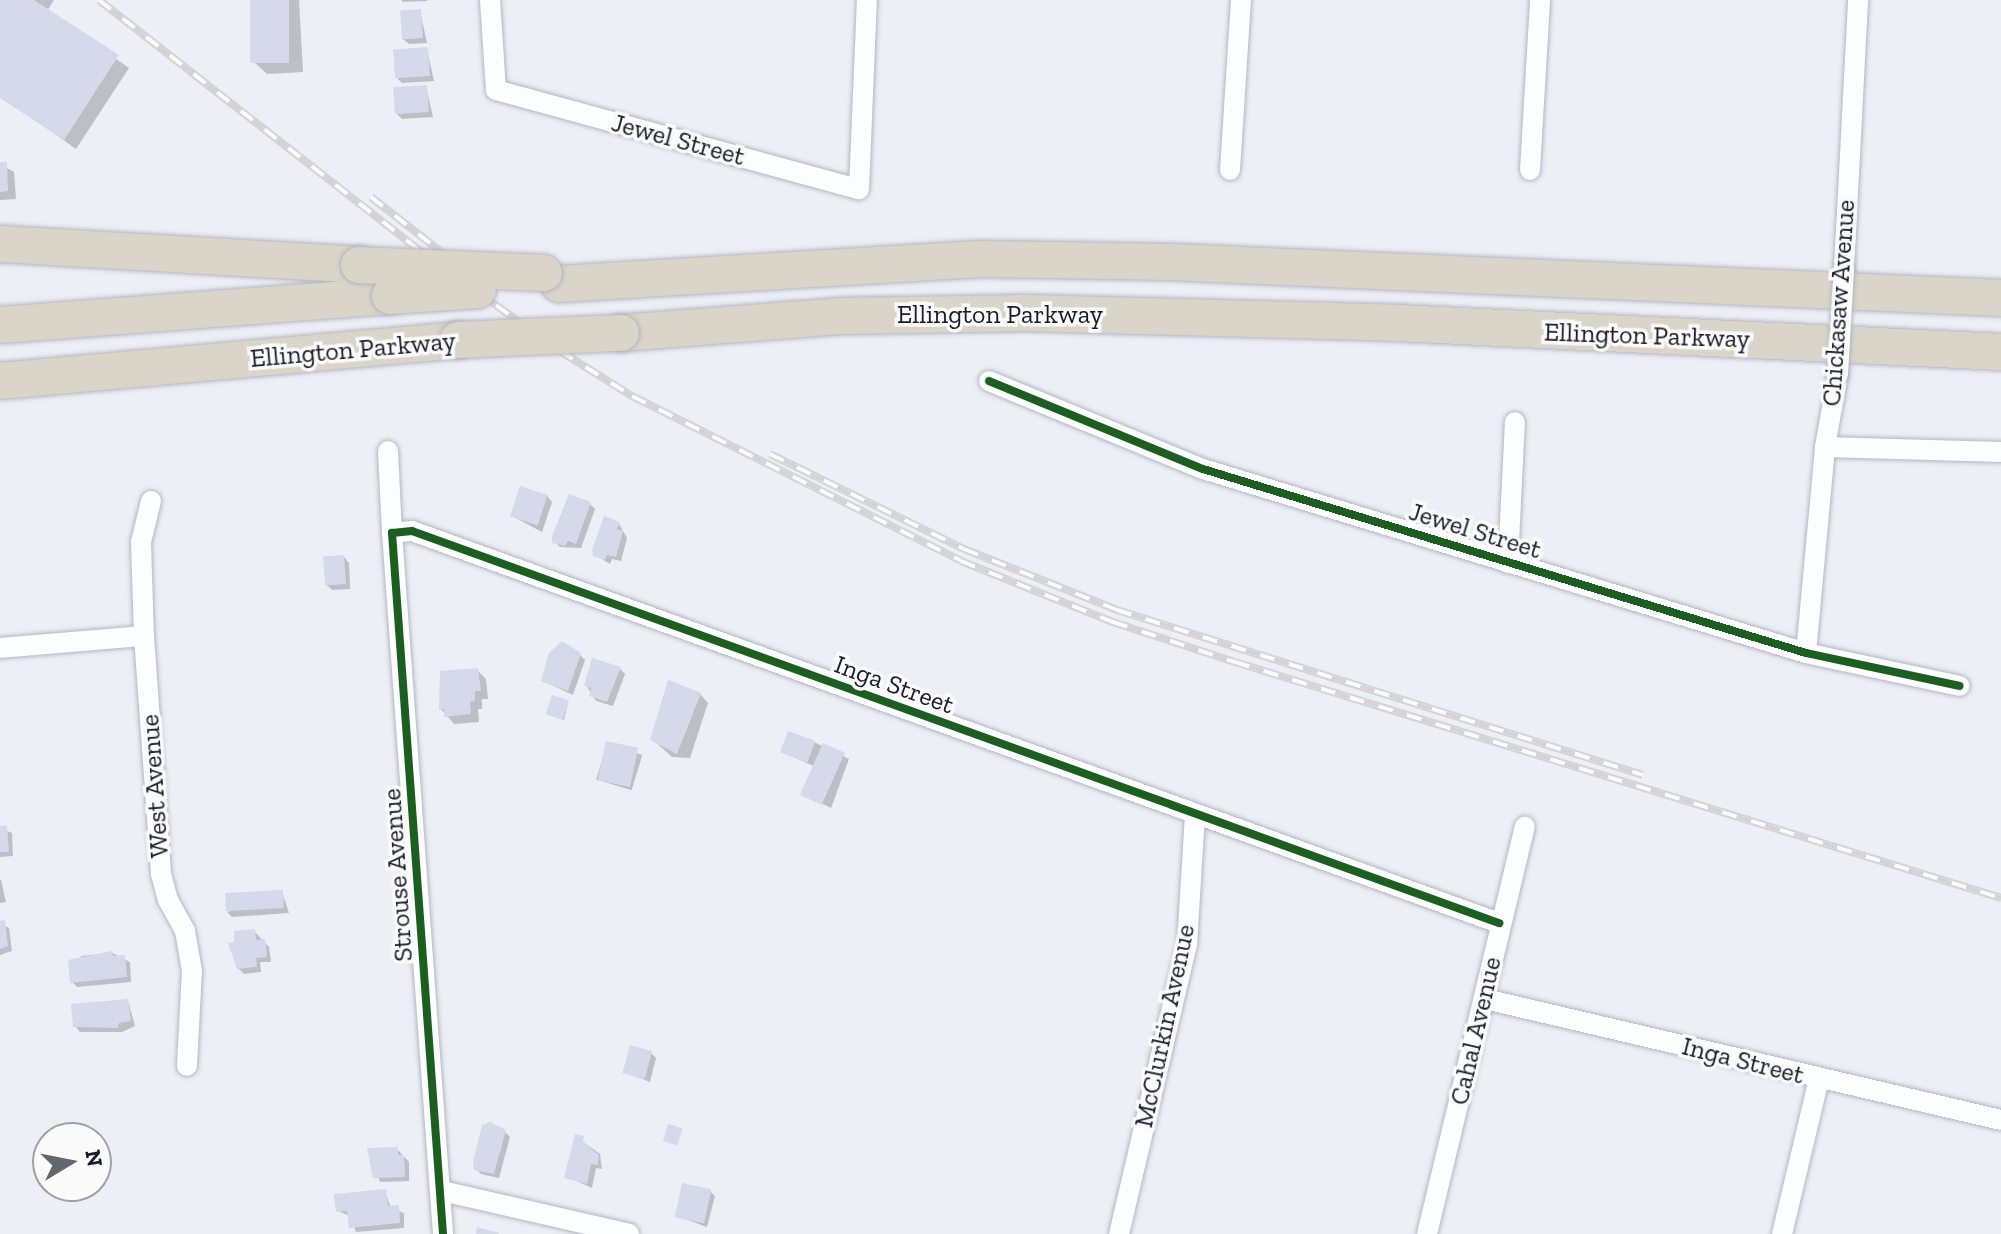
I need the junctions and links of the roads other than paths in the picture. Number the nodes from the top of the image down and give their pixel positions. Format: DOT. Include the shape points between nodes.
graph roads {
  1 [pos="490,0"];
  2 [pos="867,0"];
  3 [pos="1241,0"];
  4 [pos="1540,0"];
  5 [pos="1858,0"];
  6 [pos="1230,170"];
  7 [pos="1530,170"];
  8 [pos="0,244"];
  9 [pos="552,279"];
  10 [pos="2001,298"];
  11 [pos="0,325"];
  12 [pos="2001,352"];
  13 [pos="0,381"];
  14 [pos="989,381"];
  15 [pos="1515,422"];
  16 [pos="1825,447"];
  17 [pos="388,451"];
  18 [pos="2001,452"];
  19 [pos="151,501"];
  20 [pos="402,532"];
  21 [pos="1508,563"];
  22 [pos="144,636"];
  23 [pos="0,648"];
  24 [pos="1806,653"];
  25 [pos="1960,686"];
  26 [pos="1195,816"];
  27 [pos="1525,827"];
  28 [pos="1499,923"];
  29 [pos="1485,999"];
  30 [pos="187,1066"];
  31 [pos="1819,1079"];
  32 [pos="2001,1120"];
  33 [pos="442,1191"];
  34 [pos="443,1234"];
  35 [pos="629,1234"];
  36 [pos="1119,1234"];
  37 [pos="1427,1234"];
  38 [pos="1782,1234"];
  1 -- 2 [label="street, Jewel Street" via="496,90 859,189"];
  3 -- 6 [label="street"];
  4 -- 7 [label="street"];
  5 -- 16 [label="street, Chickasaw Avenue, bridge" via="1838,374"];
  8 -- 9 [label="highway, bridge"];
  9 -- 10 [label="highway, Ellington Parkway" via="980,259 1171,262"];
  9 -- 11 [label="highway, Ellington Parkway, bridge"];
  12 -- 13 [label="highway, Ellington Parkway, bridge" via="1398,323 1028,313 843,316 458,340"];
  14 -- 21 [label="street, Jewel Street" via="1203,469"];
  15 -- 21 [label="street"];
  16 -- 18 [label="street"];
  16 -- 24 [label="street, Chickasaw Avenue"];
  17 -- 20 [label="street, Strouse Avenue"];
  19 -- 22 [label="street, West Avenue" via="141,542"];
  20 -- 26 [label="street, Inga Street"];
  20 -- 33 [label="street, Strouse Avenue"];
  21 -- 24 [label="street, Jewel Street"];
  22 -- 23 [label="street"];
  22 -- 30 [label="street, West Avenue" via="161,874 185,931 192,970"];
  24 -- 25 [label="street, Jewel Street"];
  26 -- 28 [label="street, Inga Street"];
  26 -- 36 [label="street, McClurkin Avenue" via="1187,945"];
  27 -- 28 [label="street, Cahal Avenue"];
  28 -- 29 [label="street, Cahal Avenue"];
  29 -- 31 [label="street, Inga Street"];
  29 -- 37 [label="street, Cahal Avenue"];
  31 -- 32 [label="street, Inga Street"];
  31 -- 38 [label="street"];
  33 -- 34 [label="street, Strouse Avenue"];
  33 -- 35 [label="street"];
}
